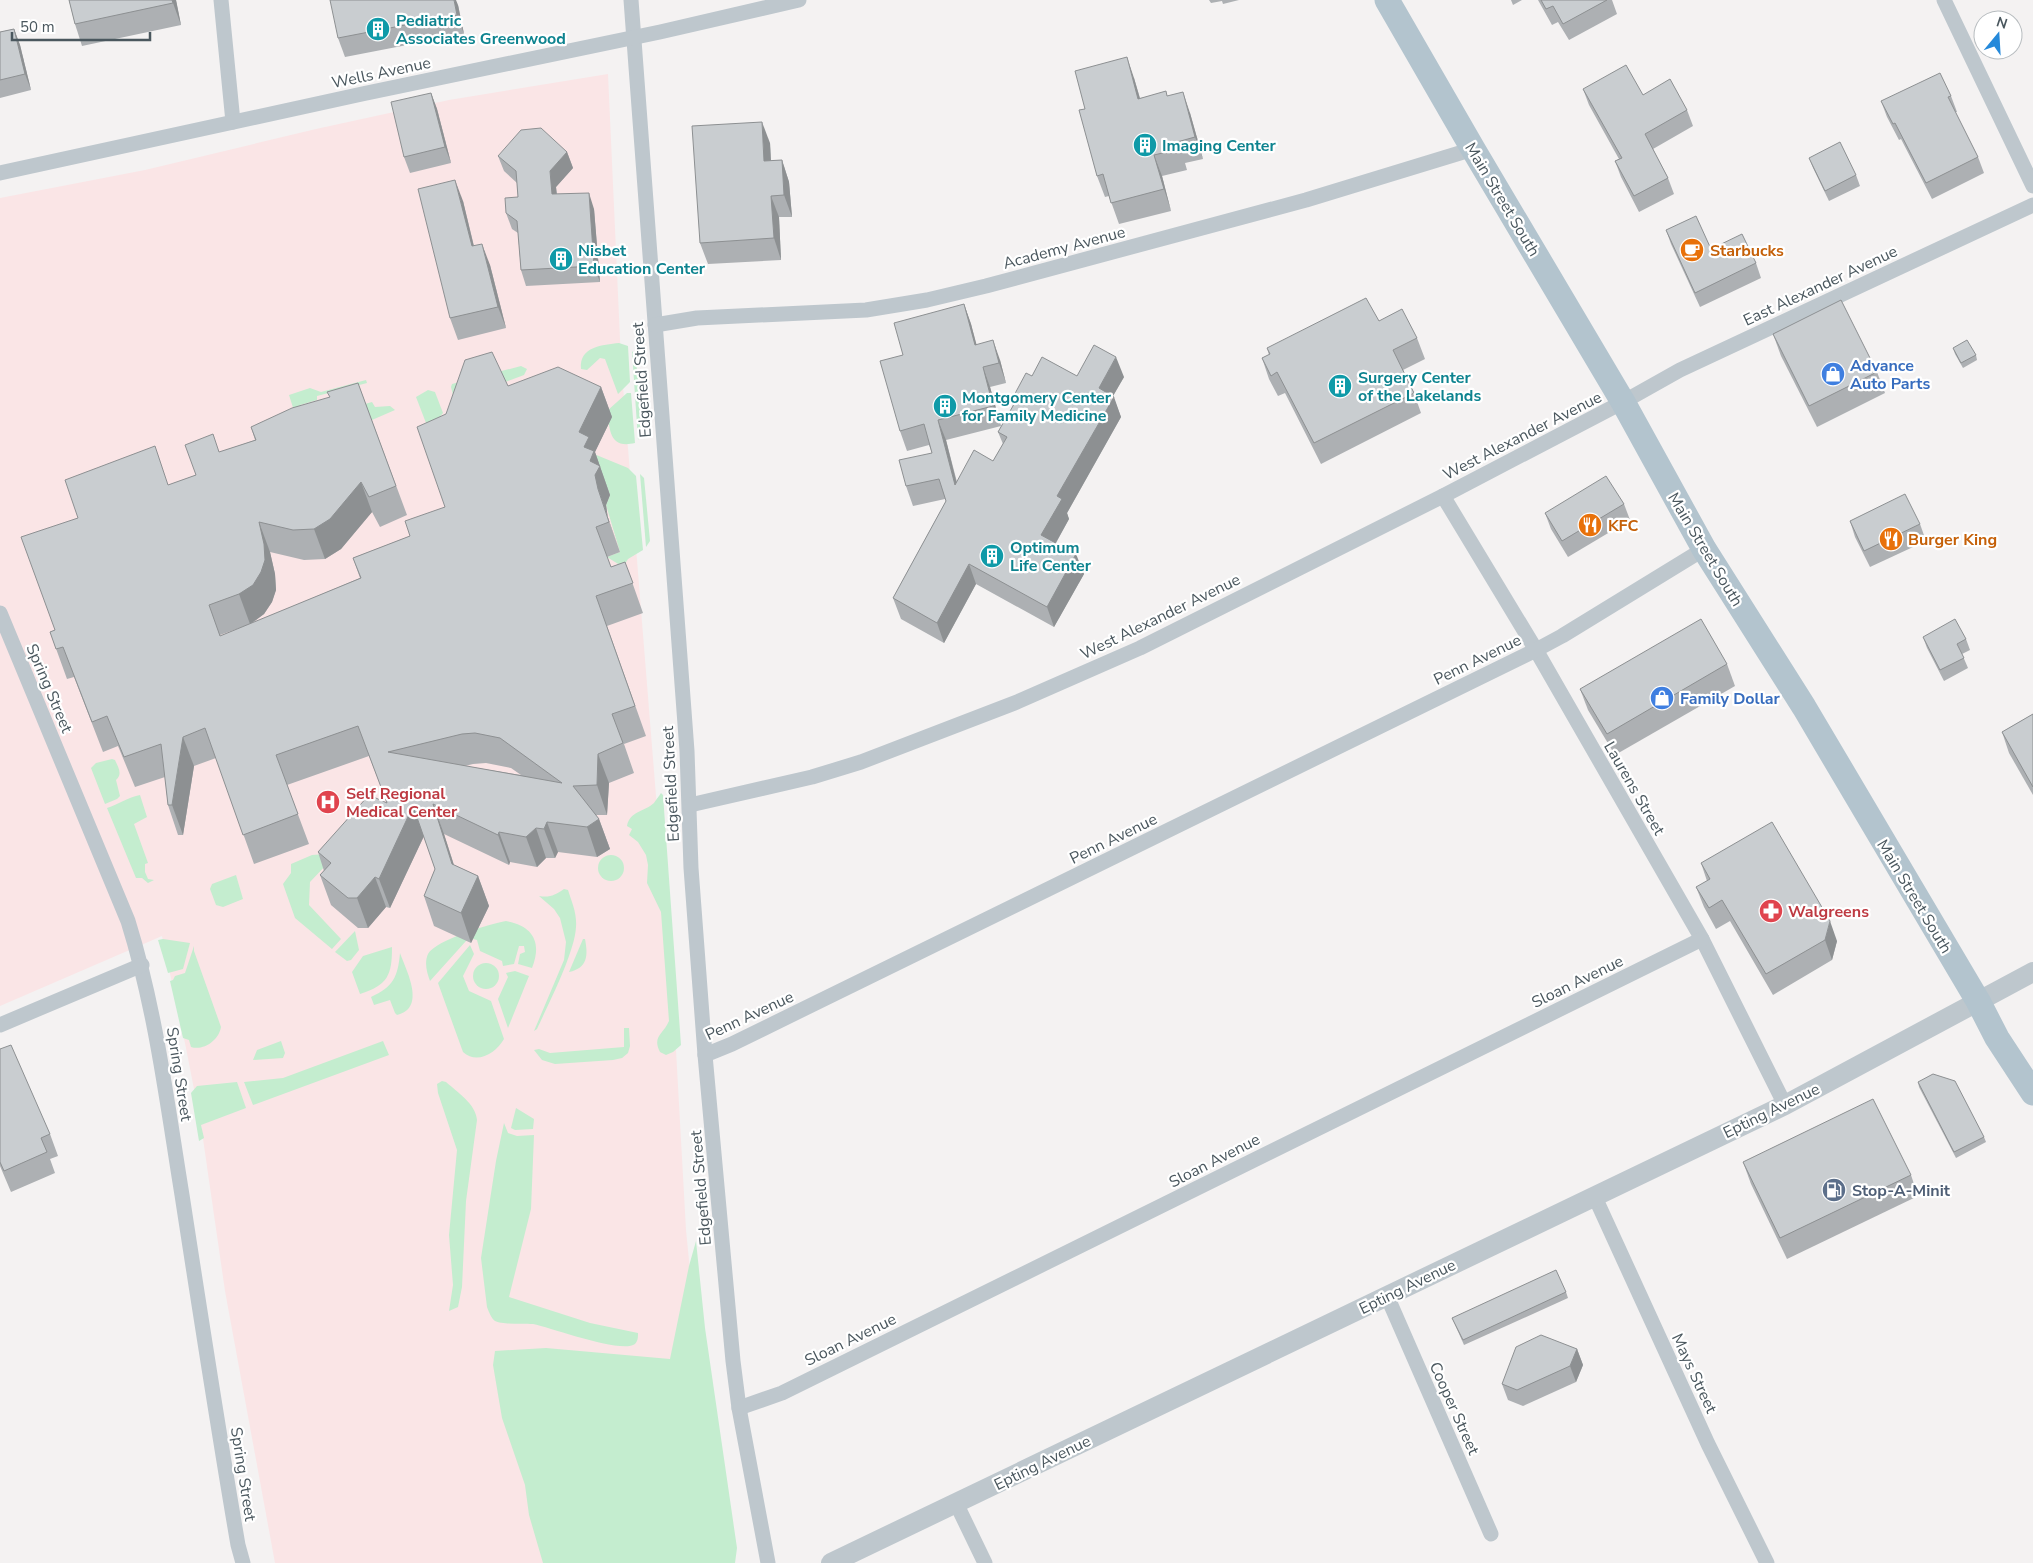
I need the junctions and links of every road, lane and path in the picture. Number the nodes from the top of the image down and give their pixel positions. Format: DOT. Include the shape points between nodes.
graph roads {
  1 [pos="222,0"];
  2 [pos="631,0"];
  3 [pos="799,0"];
  4 [pos="1388,0"];
  5 [pos="1944,0"];
  6 [pos="634,36"];
  7 [pos="232,122"];
  8 [pos="1473,149"];
  9 [pos="0,173"];
  10 [pos="2033,186"];
  11 [pos="2033,205"];
  12 [pos="655,325"];
  13 [pos="1623,402"];
  14 [pos="1443,496"];
  15 [pos="1704,550"];
  16 [pos="0,613"];
  17 [pos="4,635"];
  18 [pos="1536,650"];
  19 [pos="690,805"];
  20 [pos="1702,939"];
  21 [pos="142,965"];
  22 [pos="2033,972"];
  23 [pos="1978,1001"];
  24 [pos="0,1025"];
  25 [pos="705,1055"];
  26 [pos="2033,1093"];
  27 [pos="1785,1105"];
  28 [pos="1594,1195"];
  29 [pos="1387,1296"];
  30 [pos="739,1408"];
  31 [pos="956,1503"];
  32 [pos="1491,1534"];
  33 [pos="243,1563"];
  34 [pos="768,1563"];
  35 [pos="831,1563"];
  36 [pos="985,1563"];
  37 [pos="1767,1563"];
  1 -- 7 [label="street"];
  2 -- 6 [label="street, Edgefield Street"];
  3 -- 6 [label="street, Wells Avenue"];
  4 -- 8 [label="main road, Main Street South"];
  5 -- 10 [label="street"];
  6 -- 7 [label="street, Wells Avenue"];
  6 -- 12 [label="street, Edgefield Street"];
  7 -- 9 [label="street, Wells Avenue"];
  8 -- 12 [label="street, Academy Avenue" via="1306,200 926,300 866,310 697,318"];
  8 -- 13 [label="main road, Main Street South"];
  11 -- 13 [label="street, East Alexander Avenue" via="1680,370"];
  12 -- 19 [label="street, Edgefield Street"];
  13 -- 14 [label="street, West Alexander Avenue"];
  13 -- 15 [label="main road, Main Street South"];
  14 -- 18 [label="street, Laurens Street"];
  14 -- 19 [label="street, West Alexander Avenue" via="1140,648 1017,702 812,778"];
  15 -- 18 [label="street, Penn Avenue"];
  15 -- 23 [label="main road, Main Street South" via="1804,707"];
  16 -- 17 [label="street, Spring Street"];
  17 -- 21 [label="street, Spring Street" via="128,921"];
  18 -- 20 [label="street, Laurens Street"];
  18 -- 25 [label="street, Penn Avenue"];
  19 -- 25 [label="street, Edgefield Street" via="691,868"];
  20 -- 27 [label="street, Laurens Street"];
  20 -- 30 [label="street, Sloan Avenue" via="782,1393"];
  21 -- 24 [label="street"];
  21 -- 33 [label="street, Spring Street" via="155,1026"];
  22 -- 23 [label="street, Epting Avenue"];
  23 -- 26 [label="main road, Main Street South"];
  23 -- 27 [label="street, Epting Avenue"];
  25 -- 30 [label="street, Edgefield Street"];
  27 -- 28 [label="street, Epting Avenue"];
  28 -- 29 [label="street, Epting Avenue"];
  28 -- 37 [label="street, Mays Street" via="1708,1444"];
  29 -- 31 [label="street, Epting Avenue"];
  29 -- 32 [label="street, Cooper Street"];
  30 -- 34 [label="street, Edgefield Street"];
  31 -- 35 [label="street, Epting Avenue"];
  31 -- 36 [label="street"];
}
